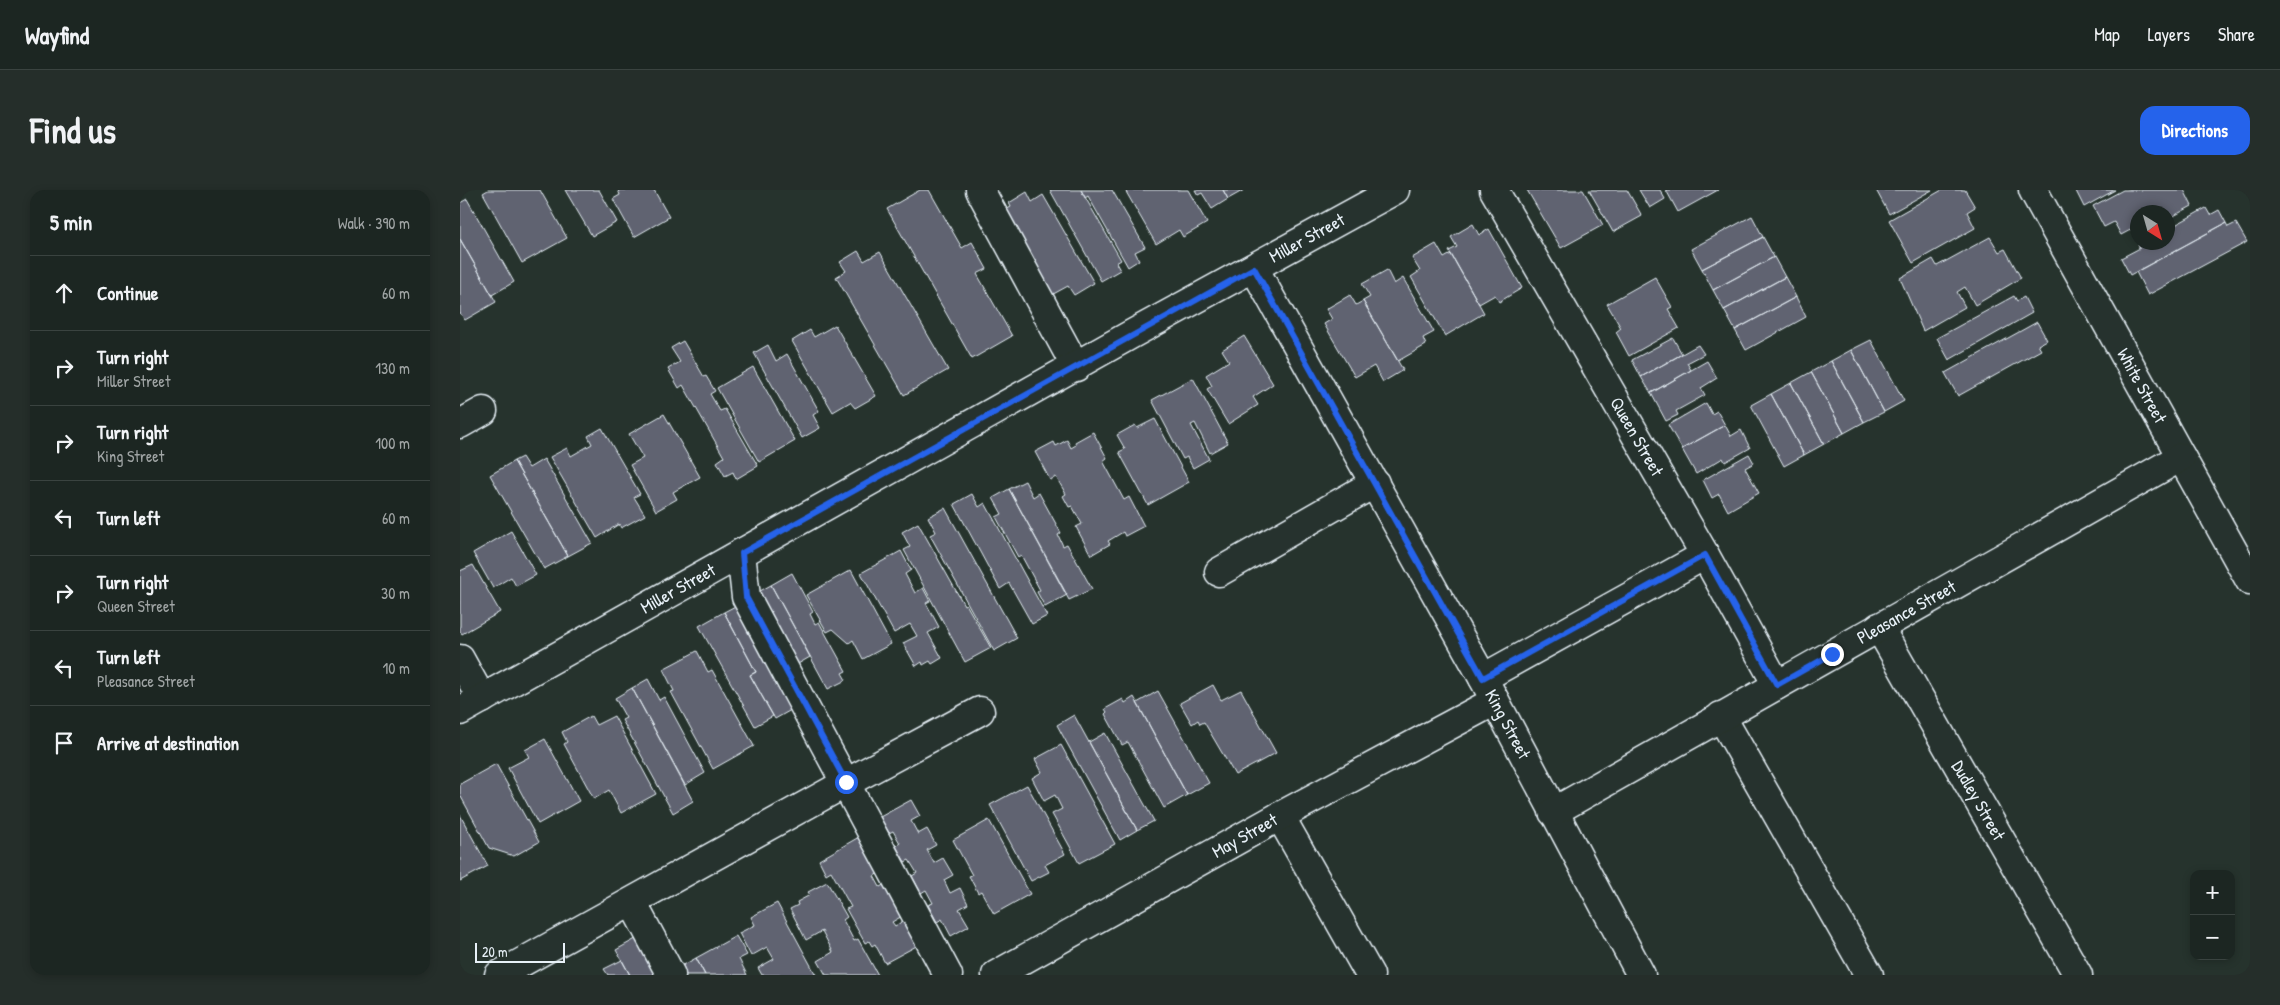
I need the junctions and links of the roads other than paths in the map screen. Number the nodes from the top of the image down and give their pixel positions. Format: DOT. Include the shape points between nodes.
graph roads {
  1 [pos="980,190"];
  2 [pos="1395,190"];
  3 [pos="1494,190"];
  4 [pos="2033,190"];
  5 [pos="1254,268"];
  6 [pos="1076,367"];
  7 [pos="2181,456"];
  8 [pos="1375,483"];
  9 [pos="742,553"];
  10 [pos="1705,555"];
  11 [pos="1219,572"];
  12 [pos="2250,581"];
  13 [pos="1879,627"];
  14 [pos="460,659"];
  15 [pos="1777,685"];
  16 [pos="1489,690"];
  17 [pos="471,705"];
  18 [pos="980,711"];
  19 [pos="1721,716"];
  20 [pos="846,782"];
  21 [pos="1553,812"];
  22 [pos="1280,816"];
  23 [pos="632,902"];
  24 [pos="499,975"];
  25 [pos="671,975"];
  26 [pos="948,975"];
  27 [pos="996,975"];
  28 [pos="1370,975"];
  29 [pos="1641,975"];
  30 [pos="1869,975"];
  31 [pos="2078,975"];
  1 -- 6 [label="street"];
  2 -- 5 [label="street, Miller Street"];
  3 -- 10 [label="street, Queen Street"];
  4 -- 7 [label="street, White Street"];
  5 -- 6 [label="street, Miller Street"];
  5 -- 8 [label="street, King Street"];
  6 -- 9 [label="street, Miller Street"];
  7 -- 12 [label="street, White Street"];
  7 -- 13 [label="street, Pleasance Street"];
  8 -- 11 [label="street"];
  8 -- 16 [label="street, King Street"];
  9 -- 17 [label="street, Miller Street"];
  9 -- 20 [label="street" via="746,597"];
  10 -- 15 [label="street, Queen Street"];
  10 -- 16 [label="street, May Street"];
  13 -- 15 [label="street, Pleasance Street"];
  13 -- 31 [label="street, Dudley Street"];
  14 -- 17 [label="street"];
  15 -- 19 [label="street, Pleasance Street"];
  16 -- 21 [label="street, King Street"];
  16 -- 22 [label="street, May Street"];
  18 -- 20 [label="street"];
  19 -- 21 [label="street, Pleasance Street"];
  19 -- 30 [label="street"];
  20 -- 23 [label="street"];
  20 -- 26 [label="street"];
  21 -- 29 [label="street, King Street"];
  22 -- 27 [label="street, May Street"];
  22 -- 28 [label="street"];
  23 -- 24 [label="street"];
  23 -- 25 [label="street"];
}
